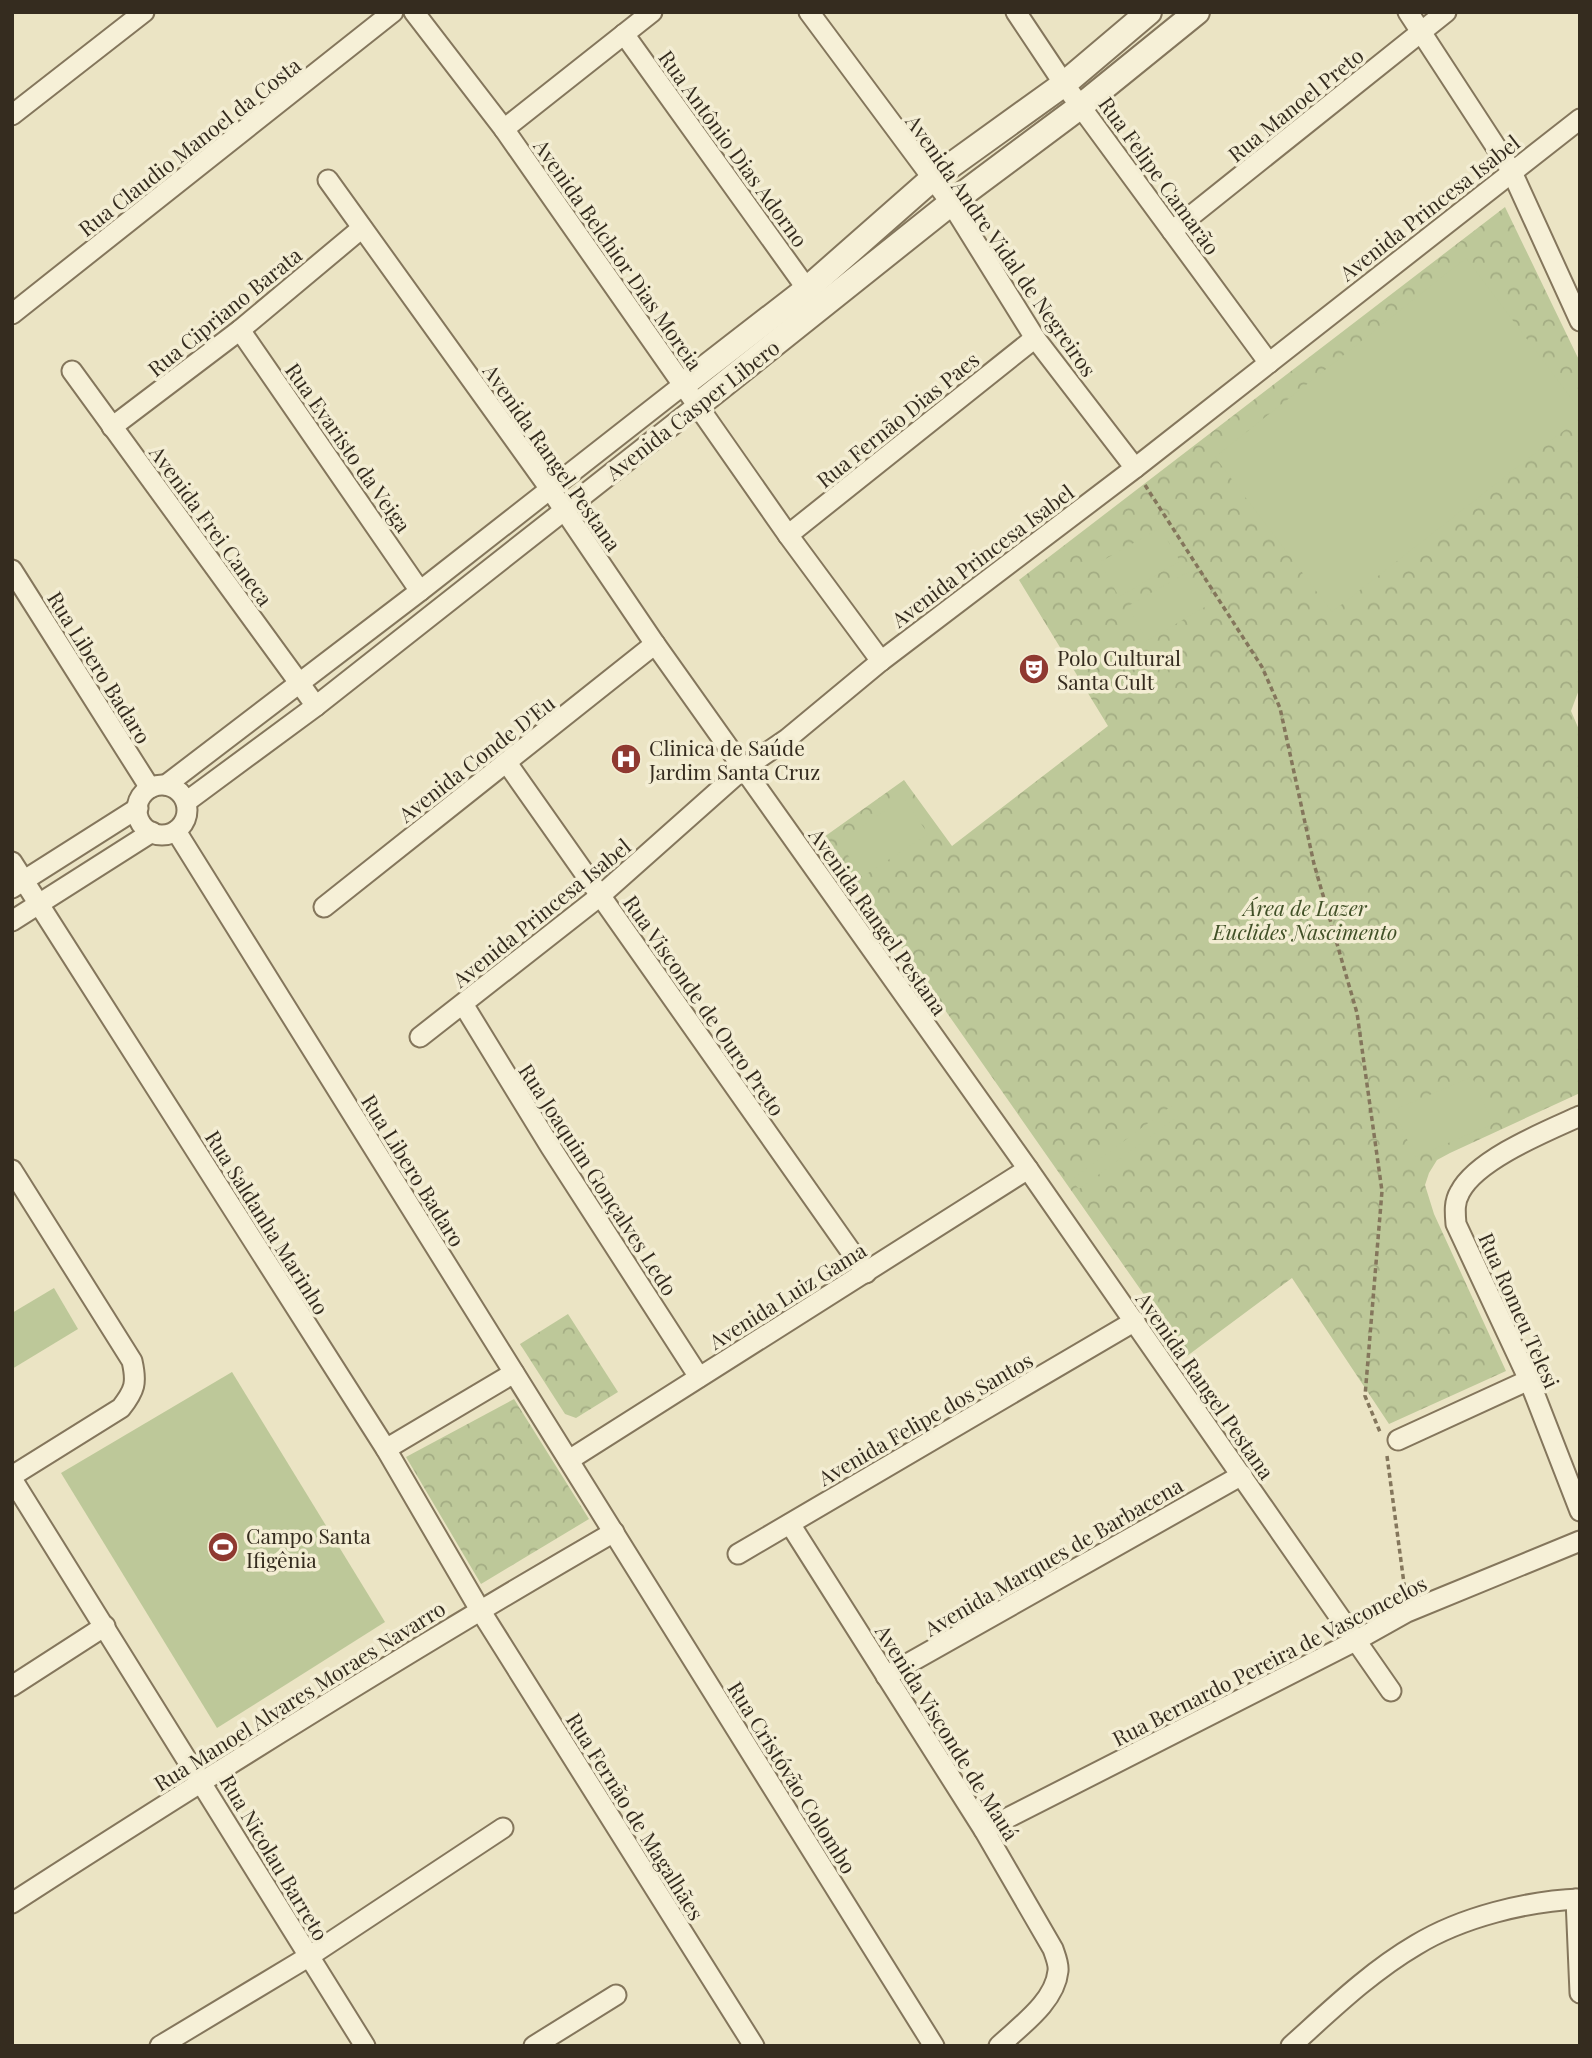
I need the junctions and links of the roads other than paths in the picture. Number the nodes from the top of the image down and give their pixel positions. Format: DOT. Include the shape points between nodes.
graph roads {
  1 [pos="144,12"];
  2 [pos="393,12"];
  3 [pos="414,12"];
  4 [pos="652,12"];
  5 [pos="809,12"];
  6 [pos="1016,12"];
  7 [pos="1149,12"];
  8 [pos="1197,12"];
  9 [pos="1408,12"];
  10 [pos="1446,12"];
  11 [pos="1421,32"];
  12 [pos="624,34"];
  13 [pos="1064,84"];
  14 [pos="1081,106"];
  15 [pos="12,115"];
  16 [pos="1580,119"];
  17 [pos="504,128"];
  18 [pos="1511,170"];
  19 [pos="932,178"];
  20 [pos="328,180"];
  21 [pos="951,203"];
  22 [pos="362,228"];
  23 [pos="1172,231"];
  24 [pos="807,289"];
  25 [pos="12,314"];
  26 [pos="1580,321"];
  27 [pos="240,330"];
  28 [pos="1035,338"];
  29 [pos="1269,363"];
  30 [pos="72,371"];
  31 [pos="683,385"];
  32 [pos="698,405"];
  33 [pos="112,427"];
  34 [pos="1135,468"];
  35 [pos="550,489"];
  36 [pos="564,510"];
  37 [pos="788,535"];
  38 [pos="12,570"];
  39 [pos="420,591"];
  40 [pos="655,644"];
  41 [pos="881,661"];
  42 [pos="298,682"];
  43 [pos="316,706"];
  44 [pos="507,763"];
  45 [pos="743,769"];
  46 [pos="158,787"];
  47 [pos="186,802"];
  48 [pos="138,808"];
  49 [pos="176,831"];
  50 [pos="152,832"];
  51 [pos="12,862"];
  52 [pos="18,884"];
  53 [pos="600,896"];
  54 [pos="39,905"];
  55 [pos="324,907"];
  56 [pos="12,921"];
  57 [pos="463,1004"];
  58 [pos="420,1037"];
  59 [pos="1580,1116"];
  60 [pos="1028,1169"];
  61 [pos="12,1170"];
  62 [pos="866,1273"];
  63 [pos="1135,1321"];
  64 [pos="514,1373"];
  65 [pos="699,1377"];
  66 [pos="1529,1380"];
  67 [pos="1389,1442"];
  68 [pos="386,1449"];
  69 [pos="569,1460"];
  70 [pos="1241,1475"];
  71 [pos="12,1477"];
  72 [pos="1580,1511"];
  73 [pos="790,1524"];
  74 [pos="614,1532"];
  75 [pos="1580,1541"];
  76 [pos="738,1554"];
  77 [pos="480,1610"];
  78 [pos="105,1626"];
  79 [pos="1357,1640"];
  80 [pos="886,1676"];
  81 [pos="12,1686"];
  82 [pos="1391,1691"];
  83 [pos="202,1780"];
  84 [pos="503,1828"];
  85 [pos="984,1830"];
  86 [pos="1578,1899"];
  87 [pos="12,1903"];
  88 [pos="308,1957"];
  89 [pos="1580,1993"];
  90 [pos="616,1995"];
  91 [pos="160,2046"];
  92 [pos="365,2046"];
  93 [pos="534,2046"];
  94 [pos="754,2046"];
  95 [pos="934,2046"];
  96 [pos="999,2046"];
  97 [pos="1291,2046"];
  1 -- 15 [label="street"];
  2 -- 25 [label="street, Rua Claudio Manoel da Costa"];
  3 -- 17 [label="street, Avenida Belchior Dias Moreia"];
  4 -- 12 [label="street"];
  5 -- 19 [label="street, Avenida Andre Vidal de Negreiros"];
  6 -- 13 [label="street, Rua Felipe Camarão"];
  7 -- 13 [label="street, Avenida Casper Libero"];
  8 -- 14 [label="street, Avenida Casper Libero"];
  9 -- 11 [label="street"];
  10 -- 11 [label="street, Rua Manoel Preto"];
  11 -- 18 [label="street"];
  11 -- 23 [label="street, Rua Manoel Preto"];
  12 -- 17 [label="street"];
  12 -- 24 [label="street, Rua Antônio Dias Adorno"];
  13 -- 14 [label="street, Rua Felipe Camarão"];
  13 -- 19 [label="street, Avenida Casper Libero"];
  14 -- 21 [label="street, Avenida Casper Libero"];
  14 -- 23 [label="street, Rua Felipe Camarão"];
  16 -- 18 [label="street, Avenida Princesa Isabel"];
  17 -- 31 [label="street, Avenida Belchior Dias Moreia"];
  18 -- 26 [label="street"];
  18 -- 29 [label="street, Avenida Princesa Isabel"];
  19 -- 21 [label="street, Avenida Andre Vidal de Negreiros"];
  19 -- 24 [label="street, Avenida Casper Libero"];
  20 -- 22 [label="street, Avenida Rangel Pestana"];
  21 -- 28 [label="street, Avenida Andre Vidal de Negreiros"];
  21 -- 32 [label="street, Avenida Casper Libero"];
  22 -- 27 [label="street, Rua Cipriano Barata"];
  22 -- 35 [label="street, Avenida Rangel Pestana"];
  23 -- 29 [label="street, Rua Felipe Camarão"];
  24 -- 31 [label="street, Avenida Casper Libero"];
  27 -- 33 [label="street, Rua Cipriano Barata"];
  27 -- 39 [label="street, Rua Evaristo da Veiga"];
  28 -- 34 [label="street, Avenida Andre Vidal de Negreiros"];
  28 -- 37 [label="street, Rua Fernão Dias Paes"];
  29 -- 34 [label="street, Avenida Princesa Isabel"];
  30 -- 33 [label="street, Avenida Frei Caneca"];
  31 -- 32 [label="street, Avenida Belchior Dias Moreia"];
  31 -- 35 [label="street, Avenida Casper Libero"];
  32 -- 36 [label="street, Avenida Casper Libero"];
  32 -- 37 [label="street, Avenida Belchior Dias Moreia"];
  33 -- 42 [label="street, Avenida Frei Caneca"];
  34 -- 41 [label="street, Avenida Princesa Isabel"];
  35 -- 36 [label="street, Avenida Rangel Pestana"];
  35 -- 39 [label="street, Avenida Casper Libero"];
  36 -- 40 [label="street, Avenida Rangel Pestana"];
  36 -- 43 [label="street, Avenida Casper Libero"];
  37 -- 41 [label="street, Avenida Belchior Dias Moreia"];
  38 -- 46 [label="street, Rua Libero Badaro"];
  39 -- 42 [label="street, Avenida Casper Libero"];
  40 -- 44 [label="street, Avenida Conde D'Eu"];
  40 -- 45 [label="street, Avenida Rangel Pestana"];
  41 -- 45 [label="street, Avenida Princesa Isabel"];
  42 -- 43 [label="street, Avenida Frei Caneca"];
  42 -- 46 [label="street, Avenida Casper Libero"];
  43 -- 47 [label="street, Avenida Casper Libero"];
  44 -- 53 [label="street, Rua Visconde de Ouro Preto"];
  44 -- 55 [label="street, Avenida Conde D'Eu"];
  45 -- 53 [label="street, Avenida Princesa Isabel"];
  45 -- 60 [label="street, Avenida Rangel Pestana"];
  46 -- 47 [label="street" via="177,789"];
  46 -- 48 [label="street" via="141,797"];
  47 -- 49 [label="street" via="186,818"];
  48 -- 50 [label="street" via="140,821"];
  48 -- 52 [label="street"];
  49 -- 50 [label="street"];
  49 -- 64 [label="street, Rua Libero Badaro"];
  50 -- 54 [label="street"];
  51 -- 52 [label="street, Rua Saldanha Marinho"];
  52 -- 54 [label="street, Rua Saldanha Marinho"];
  53 -- 57 [label="street, Avenida Princesa Isabel"];
  53 -- 62 [label="street, Rua Visconde de Ouro Preto"];
  54 -- 56 [label="street"];
  54 -- 68 [label="street, Rua Saldanha Marinho"];
  57 -- 58 [label="street, Avenida Princesa Isabel"];
  57 -- 65 [label="street, Rua Joaquim Gonçalves Ledo"];
  59 -- 66 [label="street, Rua Romeu Telesi" via="1514,1146 1470,1178 1455,1206 1456,1224"];
  60 -- 62 [label="street, Avenida Luiz Gama"];
  60 -- 63 [label="street, Avenida Rangel Pestana"];
  61 -- 71 [label="street" via="132,1360 136,1379 121,1408"];
  62 -- 65 [label="street, Avenida Luiz Gama"];
  63 -- 70 [label="street, Avenida Rangel Pestana"];
  63 -- 73 [label="street, Avenida Felipe dos Santos"];
  64 -- 68 [label="street"];
  64 -- 69 [label="street, Rua Libero Badaro"];
  65 -- 69 [label="street, Avenida Luiz Gama"];
  66 -- 67 [label="street"];
  66 -- 72 [label="street, Rua Romeu Telesi"];
  68 -- 77 [label="street, Rua Saldanha Marinho"];
  69 -- 74 [label="street, Rua Libero Badaro"];
  70 -- 79 [label="street, Avenida Rangel Pestana"];
  70 -- 80 [label="street, Avenida Marques de Barbacena"];
  71 -- 78 [label="street, Rua Nicolau Barreto"];
  73 -- 76 [label="street, Avenida Felipe dos Santos"];
  73 -- 80 [label="street, Avenida Visconde de Mauá"];
  74 -- 77 [label="street, Rua Manoel Alvares Moraes Navarro"];
  74 -- 95 [label="street, Rua Cristóvão Colombo"];
  75 -- 79 [label="street, Rua Bernardo Pereira de Vasconcelos" via="1408,1612"];
  77 -- 83 [label="street, Rua Manoel Alvares Moraes Navarro"];
  77 -- 94 [label="street, Rua Fernão de Magalhães"];
  78 -- 81 [label="street"];
  78 -- 83 [label="street, Rua Nicolau Barreto"];
  79 -- 82 [label="street, Avenida Rangel Pestana"];
  79 -- 85 [label="street, Rua Bernardo Pereira de Vasconcelos"];
  80 -- 85 [label="street, Avenida Visconde de Mauá"];
  83 -- 87 [label="street, Rua Manoel Alvares Moraes Navarro"];
  83 -- 88 [label="street, Rua Nicolau Barreto"];
  84 -- 88 [label="street"];
  85 -- 96 [label="street, Avenida Visconde de Mauá" via="1054,1949 1058,1969 1052,1990 1040,2006"];
  86 -- 89 [label="street"];
  86 -- 97 [label="street" via="1476,1917 1417,1944 1361,1984"];
  88 -- 91 [label="street"];
  88 -- 92 [label="street, Rua Nicolau Barreto"];
  90 -- 93 [label="street"];
}
